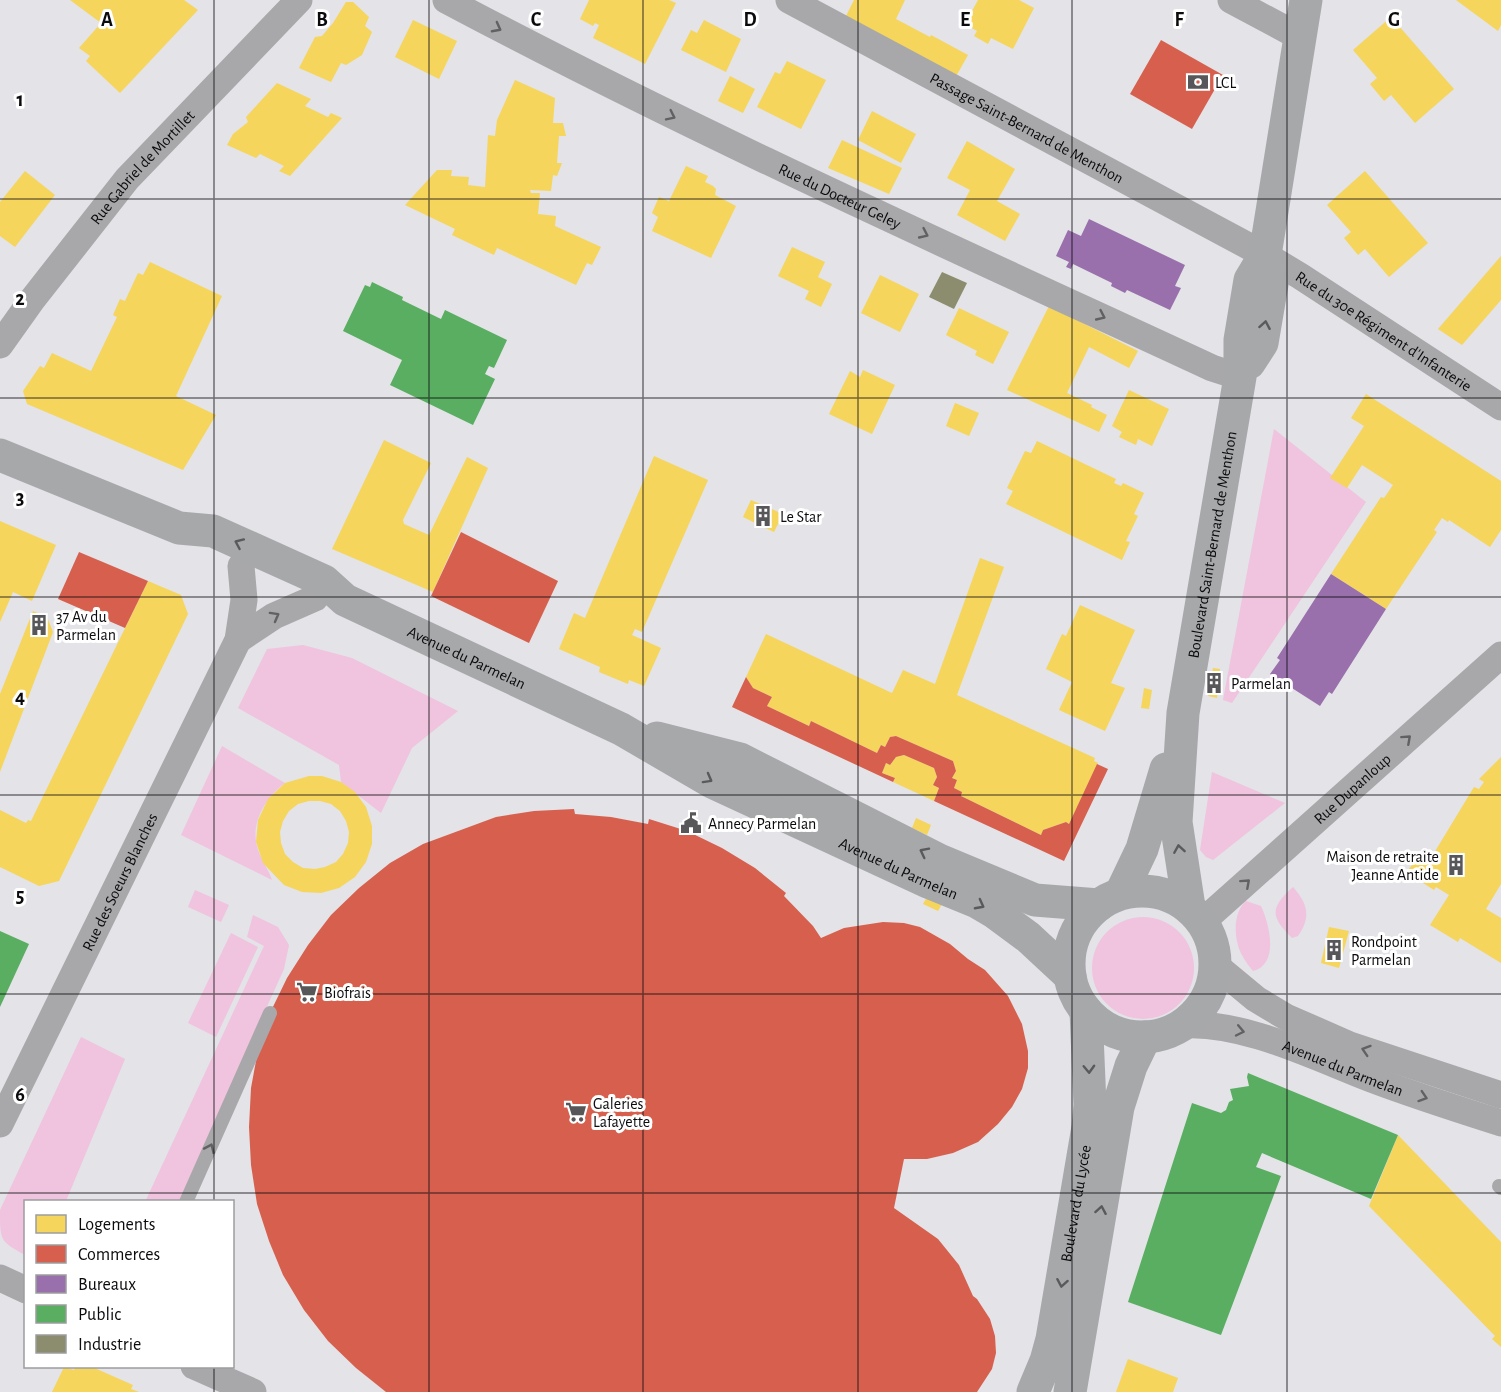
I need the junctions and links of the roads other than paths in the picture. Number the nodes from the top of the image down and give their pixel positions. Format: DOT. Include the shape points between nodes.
graph roads {
  1 [pos="299,0"];
  2 [pos="446,0"];
  3 [pos="789,0"];
  4 [pos="1231,0"];
  5 [pos="1306,0"];
  6 [pos="1300,37"];
  7 [pos="1265,255"];
  8 [pos="0,345"];
  9 [pos="1240,377"];
  10 [pos="1501,407"];
  11 [pos="0,455"];
  12 [pos="179,528"];
  13 [pos="241,566"];
  14 [pos="330,599"];
  15 [pos="238,640"];
  16 [pos="1501,655"];
  17 [pos="1183,713"];
  18 [pos="621,729"];
  19 [pos="1110,899"];
  20 [pos="1196,914"];
  21 [pos="1215,965"];
  22 [pos="1070,976"];
  23 [pos="1086,1011"];
  24 [pos="270,1013"];
  25 [pos="1182,1025"];
  26 [pos="1145,1037"];
  27 [pos="1501,1095"];
  28 [pos="1501,1123"];
  29 [pos="0,1124"];
  30 [pos="187,1200"];
  31 [pos="0,1278"];
  32 [pos="24,1289"];
  33 [pos="199,1368"];
  34 [pos="253,1392"];
  35 [pos="1033,1392"];
  36 [pos="1070,1392"];
  1 -- 8 [label="street, Rue Gabriel de Mortillet" via="127,179"];
  2 -- 9 [label="street, Rue du Docteur Geley, one-way" via="642,102 799,177 1204,364"];
  3 -- 7 [label="street, Passage Saint-Bernard de Menthon"];
  4 -- 6 [label="street"];
  5 -- 6 [label="main road, Boulevard Saint-Bernard de Menthon"];
  6 -- 7 [label="main road, Boulevard Saint-Bernard de Menthon"];
  7 -- 9 [label="main road, Boulevard Saint-Bernard de Menthon" via="1272,284 1262,342"];
  7 -- 10 [label="street, Rue du 30e Régiment d'Infanterie"];
  9 -- 17 [label="main road, Boulevard Saint-Bernard de Menthon"];
  11 -- 12 [label="main road, Avenue du Parmelan"];
  12 -- 13 [label="main road, Avenue du Parmelan" via="203,550"];
  14 -- 12 [label="main road, Avenue du Parmelan, one-way" via="324,581 213,531"];
  13 -- 14 [label="main road, Avenue du Parmelan"];
  13 -- 15 [label="street, Rue des Soeurs Blanches" via="244,600"];
  15 -- 14 [label="street, one-way" via="274,616"];
  14 -- 18 [label="main road, Avenue du Parmelan"];
  15 -- 29 [label="street, Rue des Soeurs Blanches"];
  20 -- 16 [label="street, Rue Dupanloup, one-way"];
  17 -- 19 [label="main road, Boulevard Saint-Bernard de Menthon" via="1146,838"];
  20 -- 17 [label="main road, Boulevard Saint-Bernard de Menthon, one-way" via="1176,822"];
  19 -- 18 [label="main road, Avenue du Parmelan, one-way" via="1035,900 939,860 740,759"];
  18 -- 22 [label="main road, Avenue du Parmelan, one-way" via="712,782 977,902 1028,937"];
  19 -- 20 [label="main road" via="1133,891 1156,892 1168,895"];
  19 -- 22 [label="main road" via="1087,915 1074,936"];
  20 -- 21 [label="main road" via="1212,942"];
  21 -- 25 [label="main road" via="1206,999"];
  27 -- 21 [label="street, Avenue du Parmelan, one-way" via="1350,1045 1286,1017 1256,999"];
  22 -- 23 [label="main road"];
  23 -- 26 [label="main road" via="1112,1030"];
  23 -- 35 [label="main road, Boulevard du Lycée, one-way" via="1088,1127 1052,1339"];
  30 -- 24 [label="lane, one-way"];
  25 -- 26 [label="main road"];
  25 -- 28 [label="street, Avenue du Parmelan, one-way" via="1198,1024 1251,1034"];
  36 -- 26 [label="main road, Boulevard du Lycée, one-way" via="1118,1107"];
  31 -- 32 [label="street"];
  33 -- 34 [label="street"];
}
